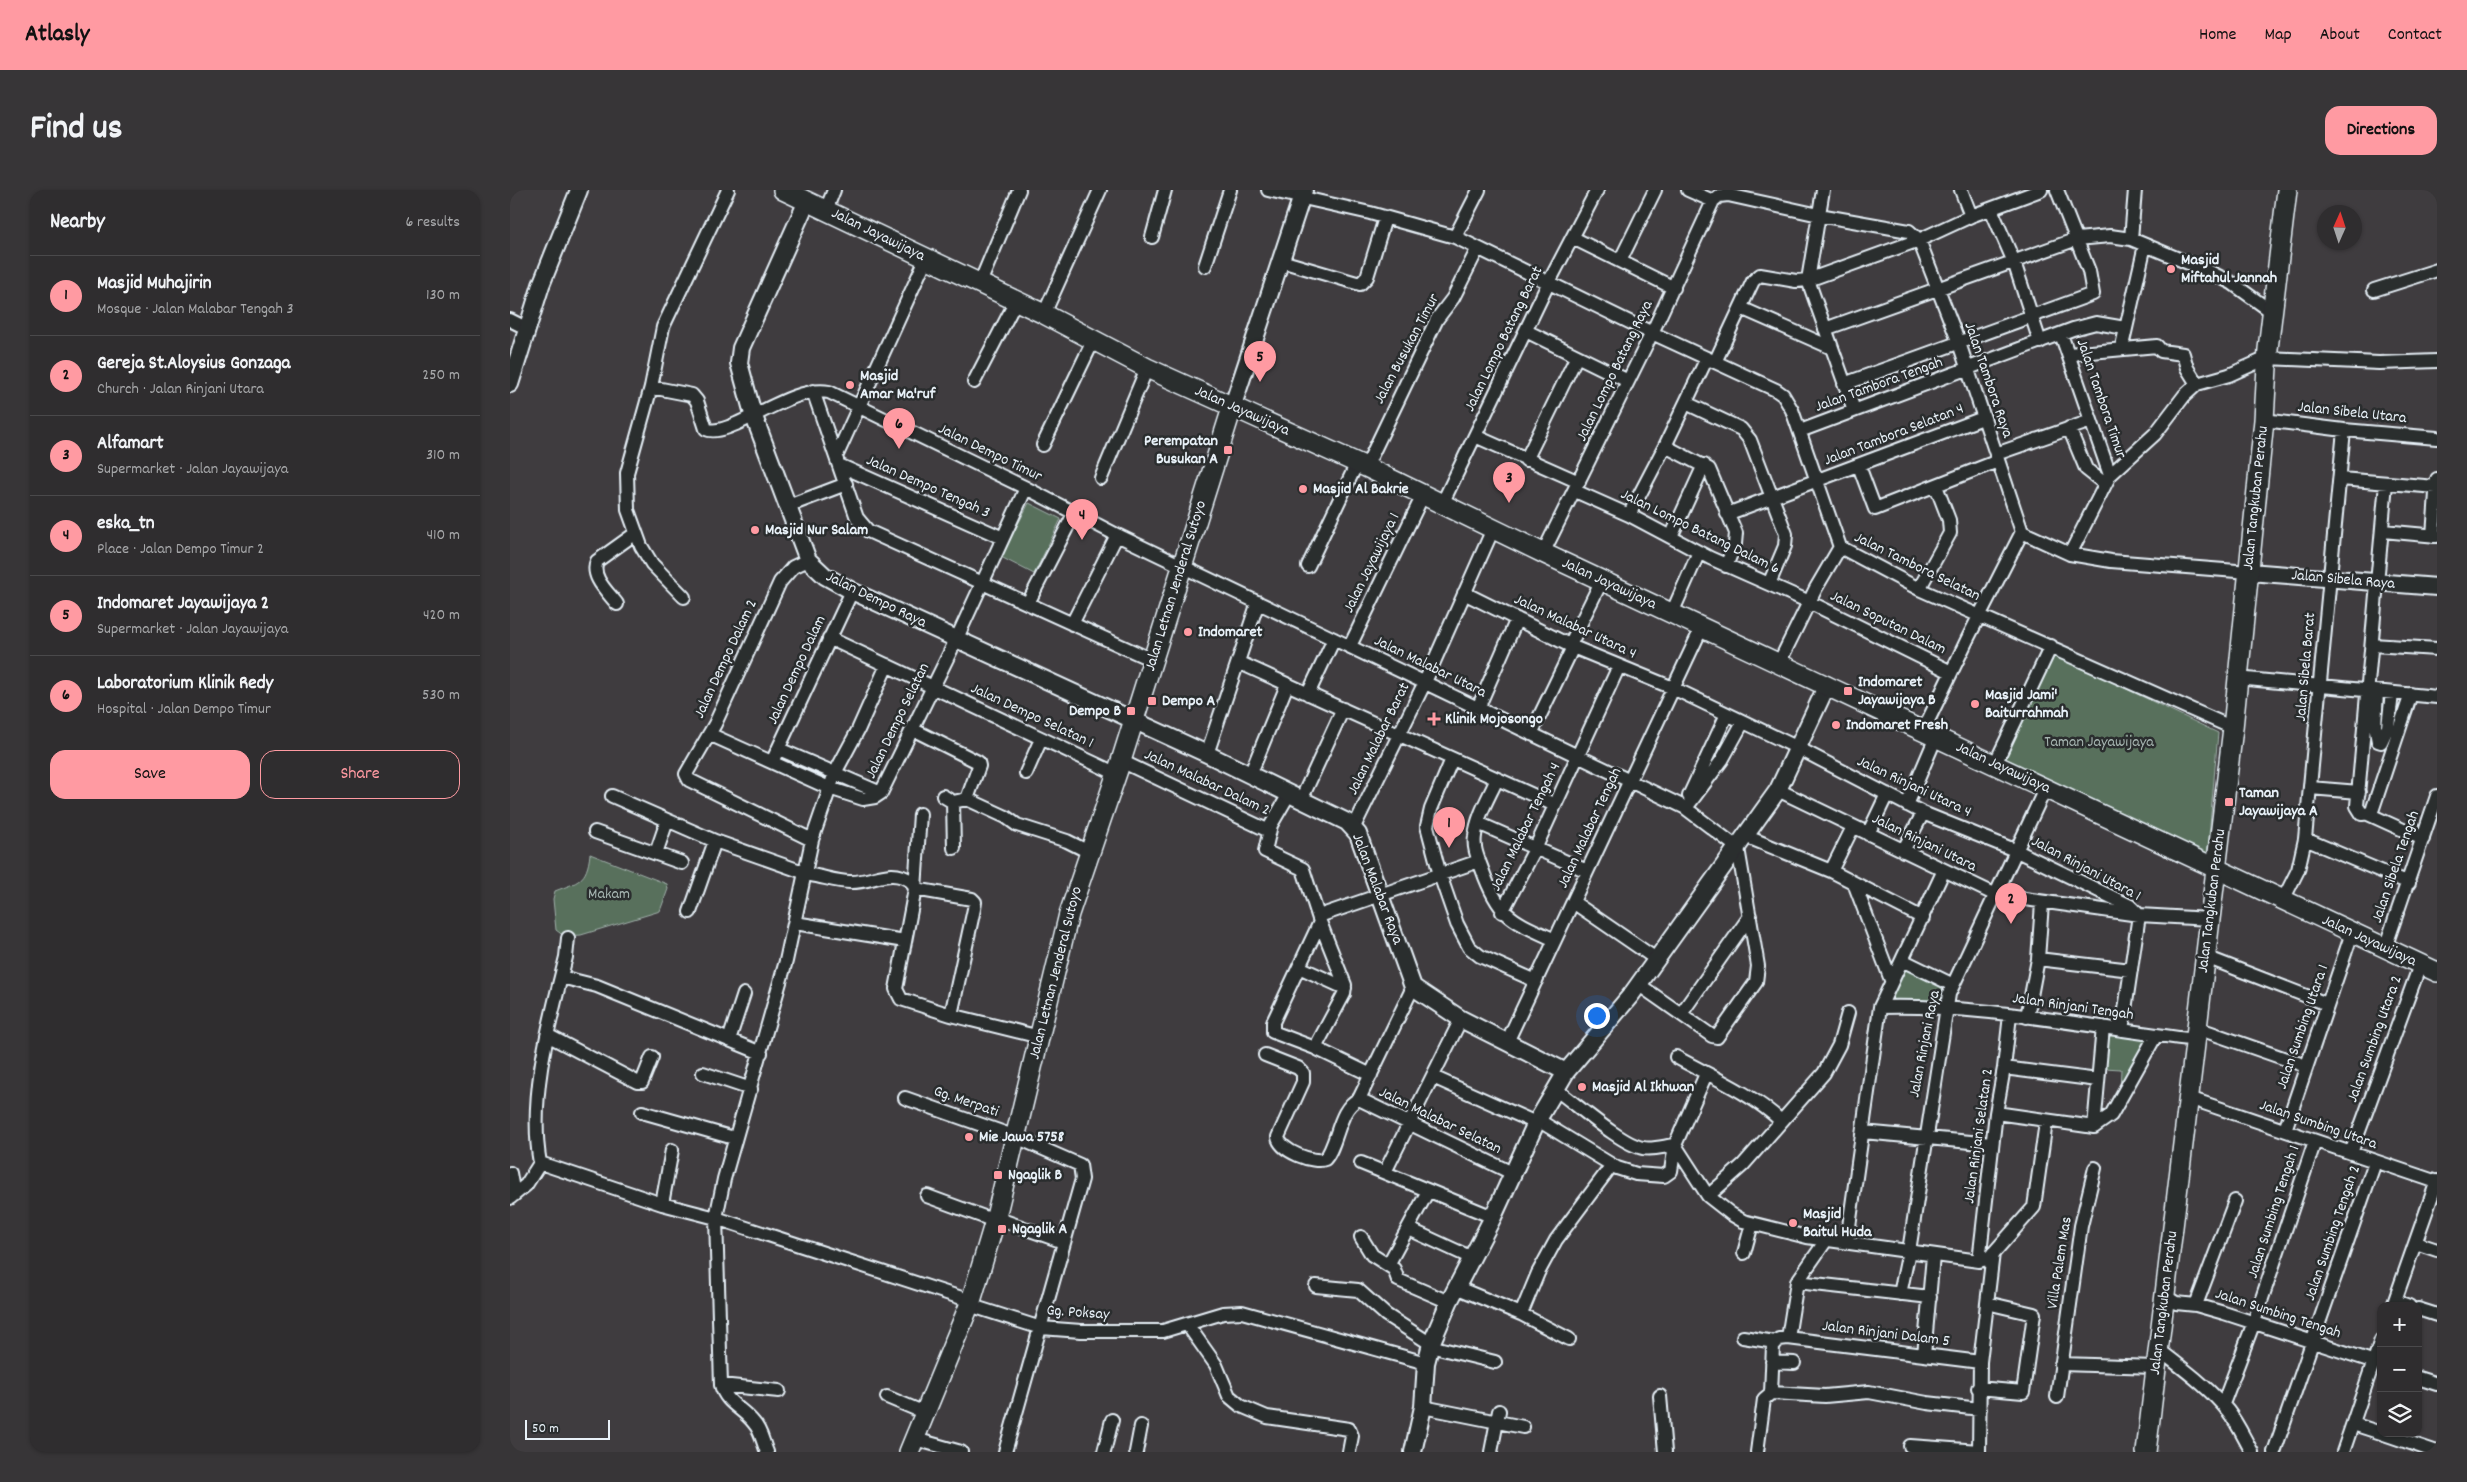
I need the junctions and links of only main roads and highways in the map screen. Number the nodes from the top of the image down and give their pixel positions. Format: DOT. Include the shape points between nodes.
graph roads {
  1 [pos="783,190"];
  2 [pos="2287,190"];
  3 [pos="1232,408"];
  4 [pos="2216,869"];
  5 [pos="2437,972"];
  6 [pos="912,1446"];
  7 [pos="2146,1452"];
  1 -- 3 [label="main road, Jalan Jayawijaya"];
  2 -- 4 [label="main road, Jalan Tangkuban Perahu"];
  3 -- 4 [label="main road, Jalan Jayawijaya" via="1362,465"];
  3 -- 6 [label="main road, Jalan Letnan Jenderal Sutoyo" via="1134,722 1064,931 996,1219 970,1303"];
  4 -- 5 [label="main road, Jalan Jayawijaya"];
  4 -- 7 [label="main road, Jalan Tangkuban Perahu"];
}
